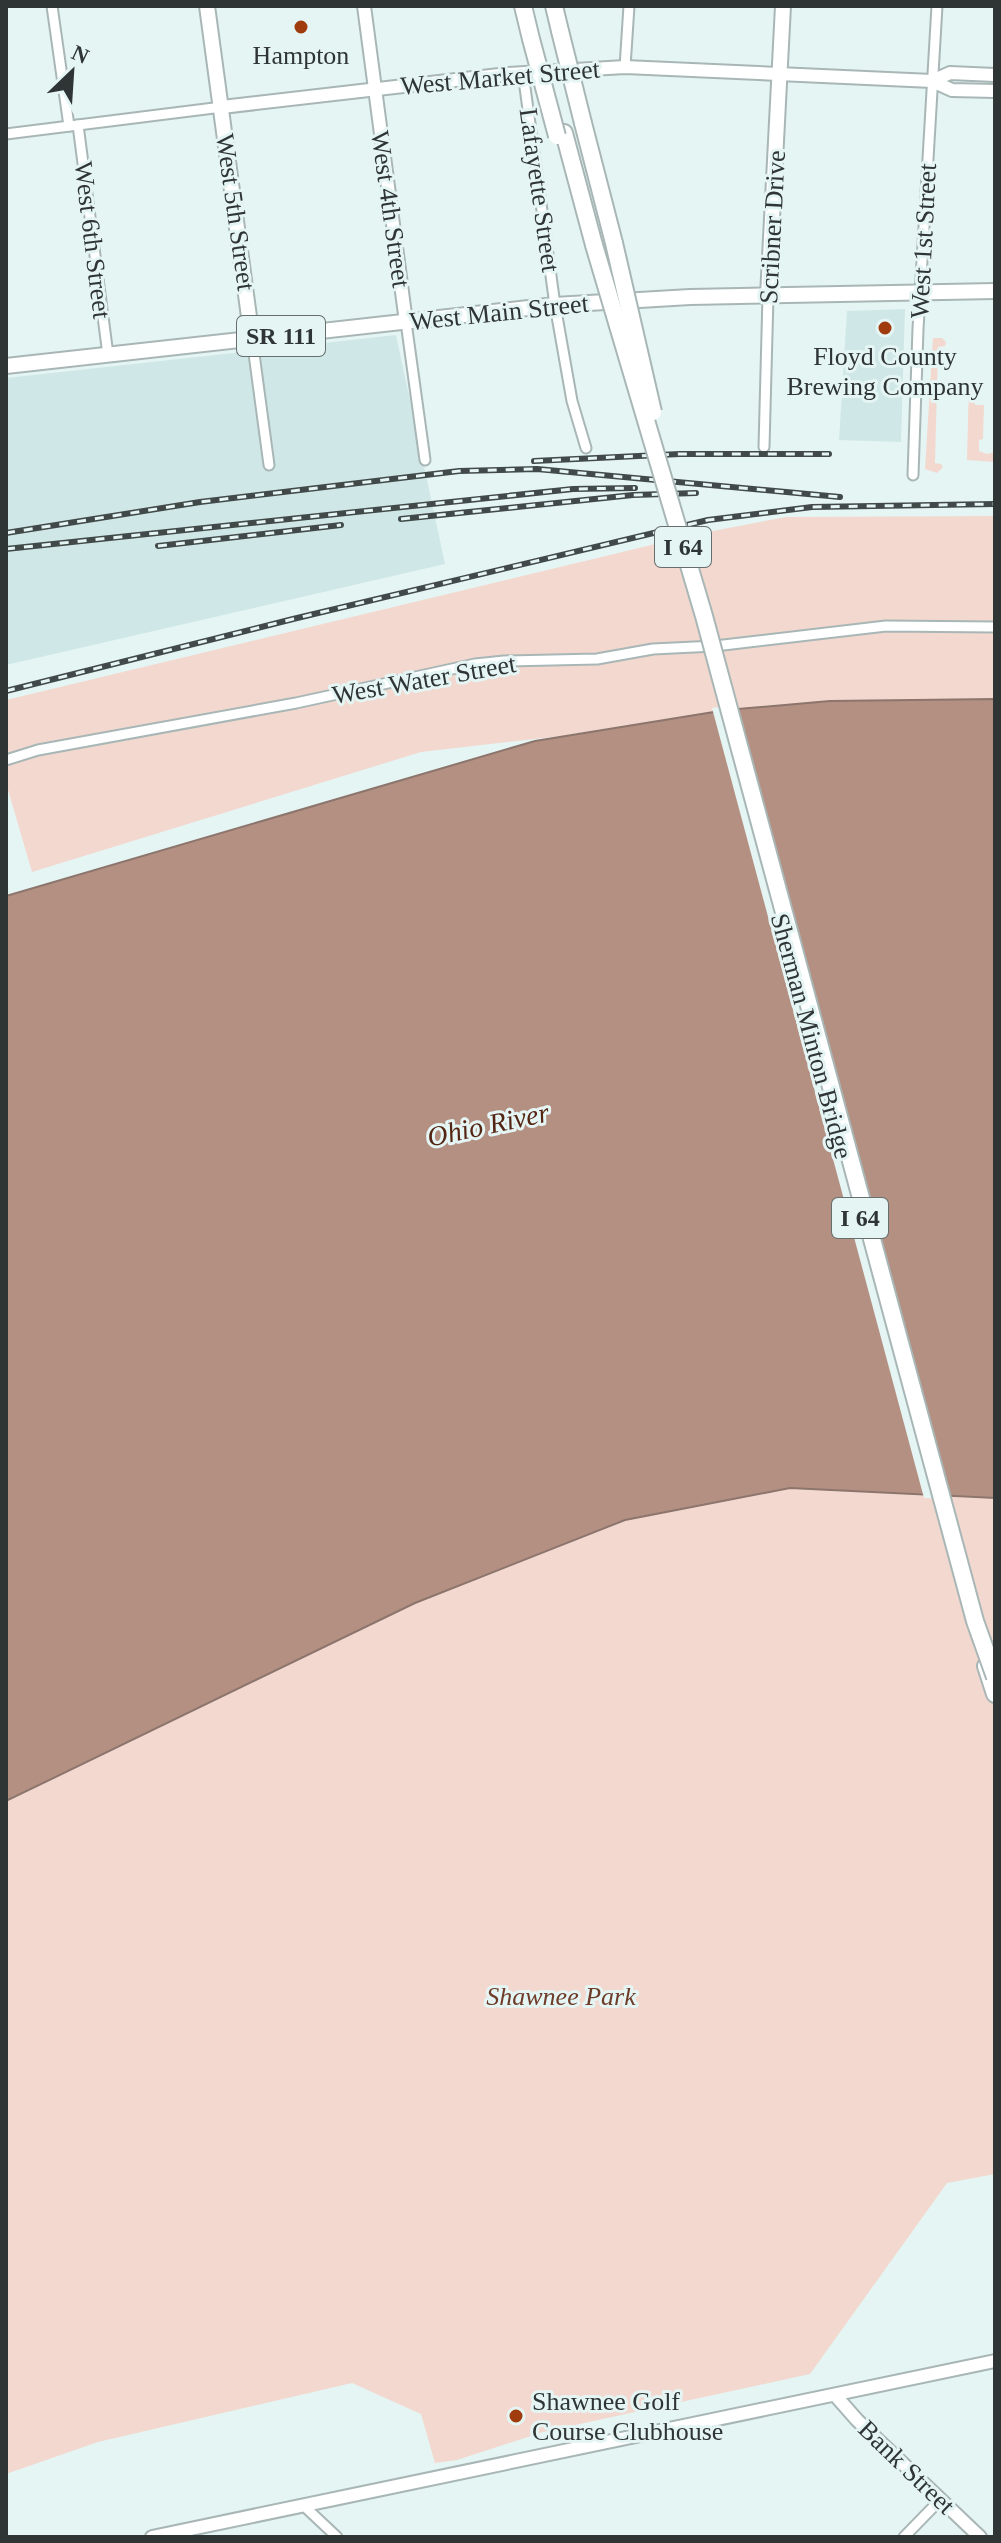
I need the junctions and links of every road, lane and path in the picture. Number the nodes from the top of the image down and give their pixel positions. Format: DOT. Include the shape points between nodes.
graph roads {
  1 [pos="52,6"];
  2 [pos="207,6"];
  3 [pos="364,6"];
  4 [pos="523,6"];
  5 [pos="530,6"];
  6 [pos="554,6"];
  7 [pos="629,6"];
  8 [pos="783,6"];
  9 [pos="937,6"];
  10 [pos="535,38"];
  11 [pos="625,67"];
  12 [pos="523,73"];
  13 [pos="779,75"];
  14 [pos="995,75"];
  15 [pos="932,81"];
  16 [pos="375,90"];
  17 [pos="995,91"];
  18 [pos="222,107"];
  19 [pos="73,126"];
  20 [pos="6,134"];
  21 [pos="590,246"];
  22 [pos="995,291"];
  23 [pos="921,292"];
  24 [pos="768,296"];
  25 [pos="555,305"];
  26 [pos="406,322"];
  27 [pos="252,339"];
  28 [pos="108,355"];
  29 [pos="6,366"];
  30 [pos="764,447"];
  31 [pos="586,448"];
  32 [pos="425,460"];
  33 [pos="269,465"];
  34 [pos="913,475"];
  35 [pos="673,514"];
  36 [pos="995,627"];
  37 [pos="6,760"];
  38 [pos="995,1658"];
  39 [pos="995,1677"];
  40 [pos="995,1694"];
  41 [pos="995,2361"];
  42 [pos="835,2395"];
  43 [pos="940,2500"];
  44 [pos="304,2506"];
  45 [pos="152,2537"];
  46 [pos="337,2537"];
  47 [pos="904,2537"];
  48 [pos="980,2537"];
  1 -- 19 [label="street, West 6th Street"];
  2 -- 18 [label="main road, West 5th Street"];
  3 -- 16 [label="street, West 4th Street"];
  4 -- 10 [label="highway, I 64"];
  5 -- 10 [label="highway"];
  6 -- 38 [label="highway, Sherman Minton Bridge / I 64, bridge" via="643,361 685,554 934,1490 964,1587"];
  7 -- 11 [label="street"];
  8 -- 13 [label="main road, Scribner Drive"];
  9 -- 15 [label="street, West 1st Street"];
  10 -- 21 [label="highway, I 64, bridge"];
  11 -- 12 [label="street, West Market Street"];
  11 -- 13 [label="street, West Market Street"];
  12 -- 16 [label="street, West Market Street"];
  12 -- 25 [label="street, Lafayette Street"];
  13 -- 15 [label="street, West Market Street"];
  13 -- 24 [label="main road, Scribner Drive"];
  14 -- 15 [label="street" via="950,73"];
  15 -- 17 [label="street, West Market Street" via="952,90"];
  15 -- 23 [label="street, West 1st Street"];
  16 -- 18 [label="street, West Market Street"];
  16 -- 26 [label="street, West 4th Street"];
  18 -- 19 [label="street, West Market Street"];
  18 -- 27 [label="main road, West 5th Street"];
  19 -- 20 [label="street, West Market Street"];
  19 -- 28 [label="street, West 6th Street"];
  21 -- 35 [label="highway, bridge"];
  21 -- 35 [label="highway, Sherman Minton Bridge / I 64, bridge"];
  22 -- 23 [label="main road, West Main Street / SR 111"];
  23 -- 24 [label="main road, West Main Street / SR 111"];
  23 -- 34 [label="street, West 1st Street"];
  24 -- 25 [label="main road, West Main Street / SR 111"];
  24 -- 30 [label="street, Scribner Drive"];
  25 -- 26 [label="main road, West Main Street / SR 111"];
  25 -- 31 [label="street, Lafayette Street"];
  26 -- 27 [label="main road, West Main Street / SR 111"];
  26 -- 32 [label="street, West 4th Street"];
  27 -- 28 [label="main road, West Main Street / SR 111"];
  27 -- 33 [label="street, West 5th Street"];
  28 -- 29 [label="main road, West Main Street / SR 111"];
  35 -- 39 [label="highway, bridge" via="975,1621"];
  35 -- 40 [label="highway, Sherman Minton Bridge / I 64, bridge" via="935,1497"];
  36 -- 37 [label="street, West Water Street" via="871,628 597,659 475,664"];
  41 -- 42 [label="street"];
  42 -- 43 [label="street, Bank Street"];
  42 -- 44 [label="street"];
  43 -- 47 [label="street"];
  43 -- 48 [label="street, Bank Street"];
  44 -- 45 [label="street"];
  44 -- 46 [label="street"];
}
